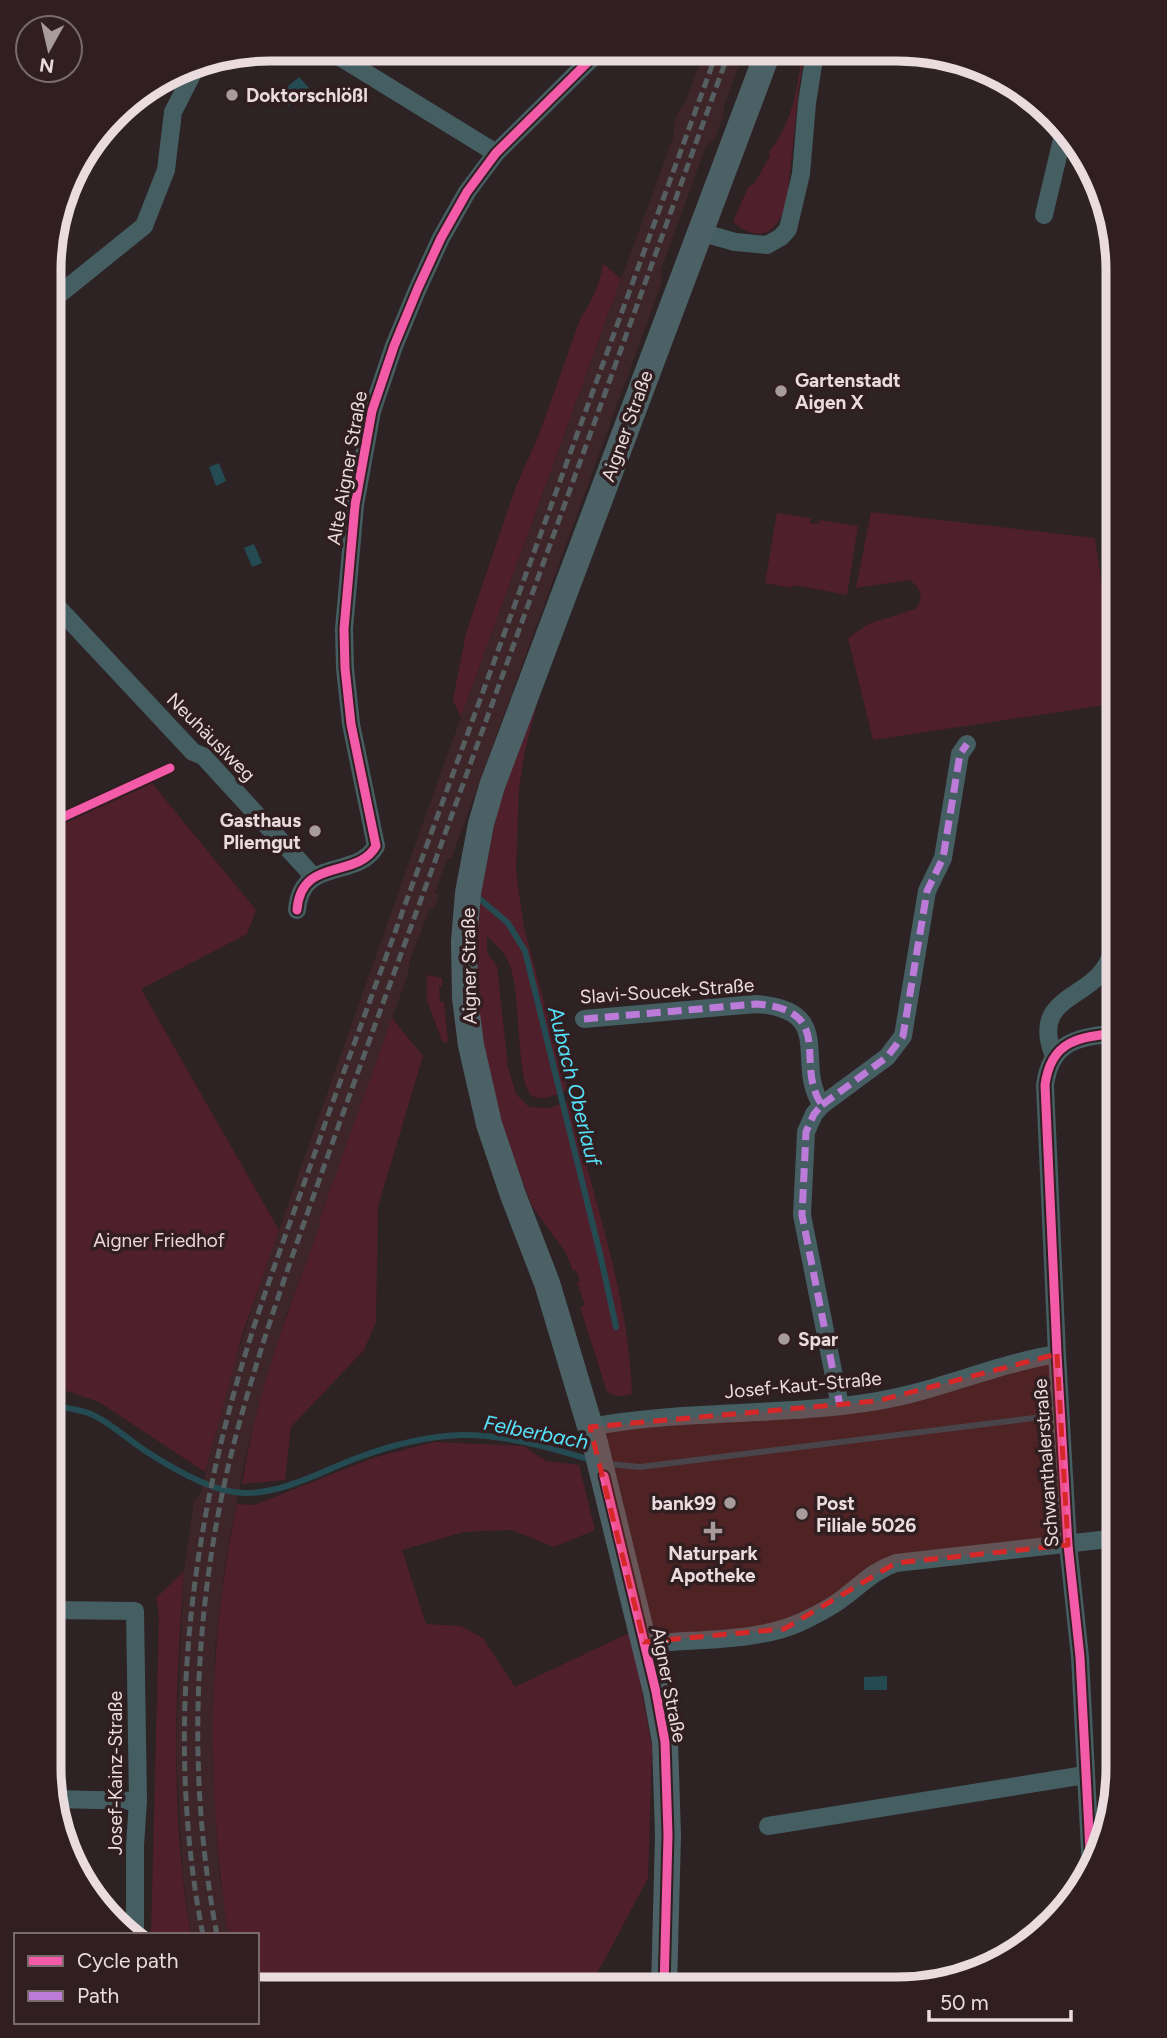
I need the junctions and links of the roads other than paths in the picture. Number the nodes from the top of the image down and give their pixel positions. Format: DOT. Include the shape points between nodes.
graph roads {
  1 [pos="346,61"];
  2 [pos="588,61"];
  3 [pos="765,61"];
  4 [pos="814,61"];
  5 [pos="191,77"];
  6 [pos="1061,142"];
  7 [pos="496,153"];
  8 [pos="1044,215"];
  9 [pos="700,232"];
  10 [pos="61,293"];
  11 [pos="61,610"];
  12 [pos="967,744"];
  13 [pos="314,877"];
  14 [pos="296,910"];
  15 [pos="1106,967"];
  16 [pos="584,1019"];
  17 [pos="1105,1035"];
  18 [pos="1054,1056"];
  19 [pos="822,1105"];
  20 [pos="1057,1354"];
  21 [pos="841,1406"];
  22 [pos="597,1451"];
  23 [pos="1105,1540"];
  24 [pos="1068,1545"];
  25 [pos="61,1610"];
  26 [pos="644,1642"];
  27 [pos="1085,1774"];
  28 [pos="64,1799"];
  29 [pos="138,1801"];
  30 [pos="768,1826"];
  31 [pos="1090,1849"];
  32 [pos="135,1927"];
  33 [pos="664,1977"];
  1 -- 7 [label="street"];
  2 -- 7 [label="street, Alte Aigner Straße"];
  3 -- 9 [label="main road, Aigner Straße"];
  4 -- 9 [label="street" via="801,174 788,229 767,245"];
  5 -- 10 [label="street" via="173,112 166,170 144,226"];
  6 -- 8 [label="street"];
  7 -- 13 [label="street, Alte Aigner Straße" via="441,238 394,346 372,411 354,512 344,629 351,724 376,842 364,858"];
  9 -- 22 [label="main road, Aigner Straße" via="492,786 473,862 466,917 465,998 486,1112 547,1283"];
  11 -- 13 [label="street, Neuhäuslweg"];
  12 -- 19 [label="street" via="960,754 943,858 926,891 903,1036 887,1057"];
  13 -- 14 [label="street" via="300,890"];
  15 -- 18 [label="street, Schwanthalerstraße" via="1060,1004 1051,1019"];
  16 -- 19 [label="street, Slavi-Soucek-Straße" via="756,1004 784,1009 808,1032 812,1088"];
  17 -- 18 [label="street" via="1074,1041"];
  18 -- 20 [label="street, Schwanthalerstraße" via="1045,1085"];
  19 -- 21 [label="street" via="806,1132 802,1214"];
  20 -- 21 [label="street, Josef-Kaut-Straße" via="903,1396"];
  20 -- 24 [label="street, Schwanthalerstraße"];
  21 -- 22 [label="street, Josef-Kaut-Straße" via="637,1419"];
  22 -- 26 [label="main road, Aigner Straße"];
  23 -- 24 [label="street"];
  24 -- 26 [label="street" via="896,1563 784,1629"];
  24 -- 27 [label="street, Schwanthalerstraße" via="1080,1657"];
  25 -- 29 [label="street, Josef-Kainz-Straße" via="135,1611"];
  26 -- 33 [label="main road, Aigner Straße" via="666,1767"];
  27 -- 30 [label="street"];
  27 -- 31 [label="street, Schwanthalerstraße"];
  28 -- 29 [label="street"];
  29 -- 32 [label="street, Josef-Kainz-Straße"];
}
